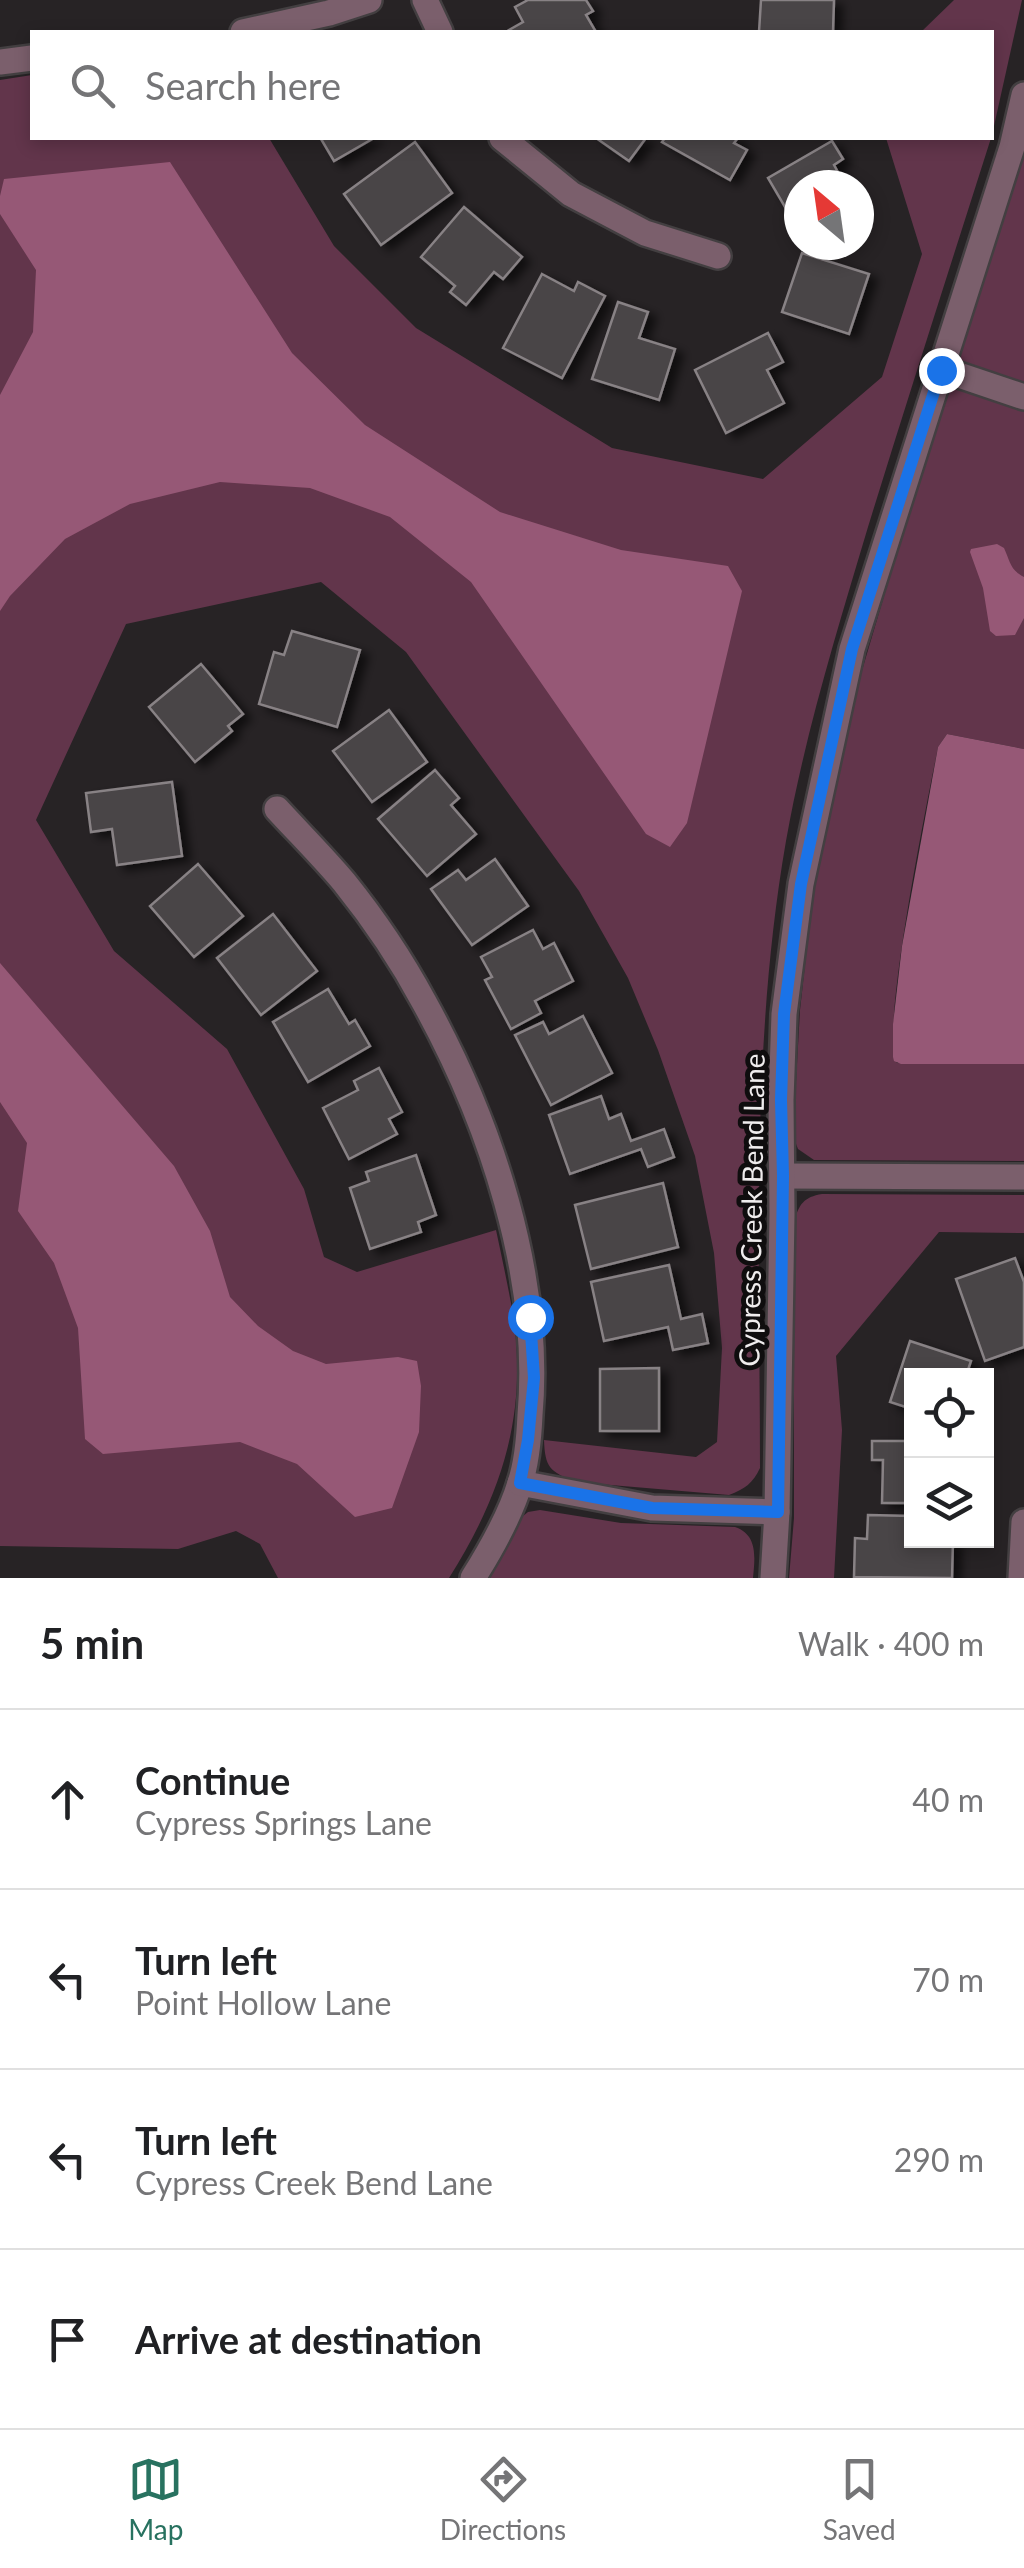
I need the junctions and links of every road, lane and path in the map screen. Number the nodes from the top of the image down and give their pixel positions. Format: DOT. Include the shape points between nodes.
graph roads {
  1 [pos="370,0"];
  2 [pos="425,0"];
  3 [pos="252,30"];
  4 [pos="439,30"];
  5 [pos="30,58"];
  6 [pos="0,62"];
  7 [pos="1024,95"];
  8 [pos="504,140"];
  9 [pos="718,256"];
  10 [pos="941,370"];
  11 [pos="1024,397"];
  12 [pos="277,809"];
  13 [pos="783,1176"];
  14 [pos="1024,1177"];
  15 [pos="520,1483"];
  16 [pos="778,1512"];
  17 [pos="1024,1522"];
  18 [pos="473,1578"];
  19 [pos="773,1578"];
  20 [pos="1021,1578"];
  1 -- 3 [label="street"];
  2 -- 4 [label="street"];
  5 -- 6 [label="street"];
  7 -- 10 [label="street, Cypress Creek Bend Lane"];
  8 -- 9 [label="street" via="571,194 644,234"];
  10 -- 11 [label="street"];
  10 -- 13 [label="street, Cypress Creek Bend Lane" via="852,649 801,884 784,1014"];
  12 -- 15 [label="street" via="344,882 424,1002 490,1149 530,1317 534,1378"];
  13 -- 14 [label="street"];
  13 -- 16 [label="street, Cypress Creek Bend Lane"];
  15 -- 16 [label="street" via="652,1508"];
  15 -- 18 [label="street"];
  16 -- 19 [label="street, Cypress Creek Bend Lane"];
  17 -- 20 [label="street"];
}
